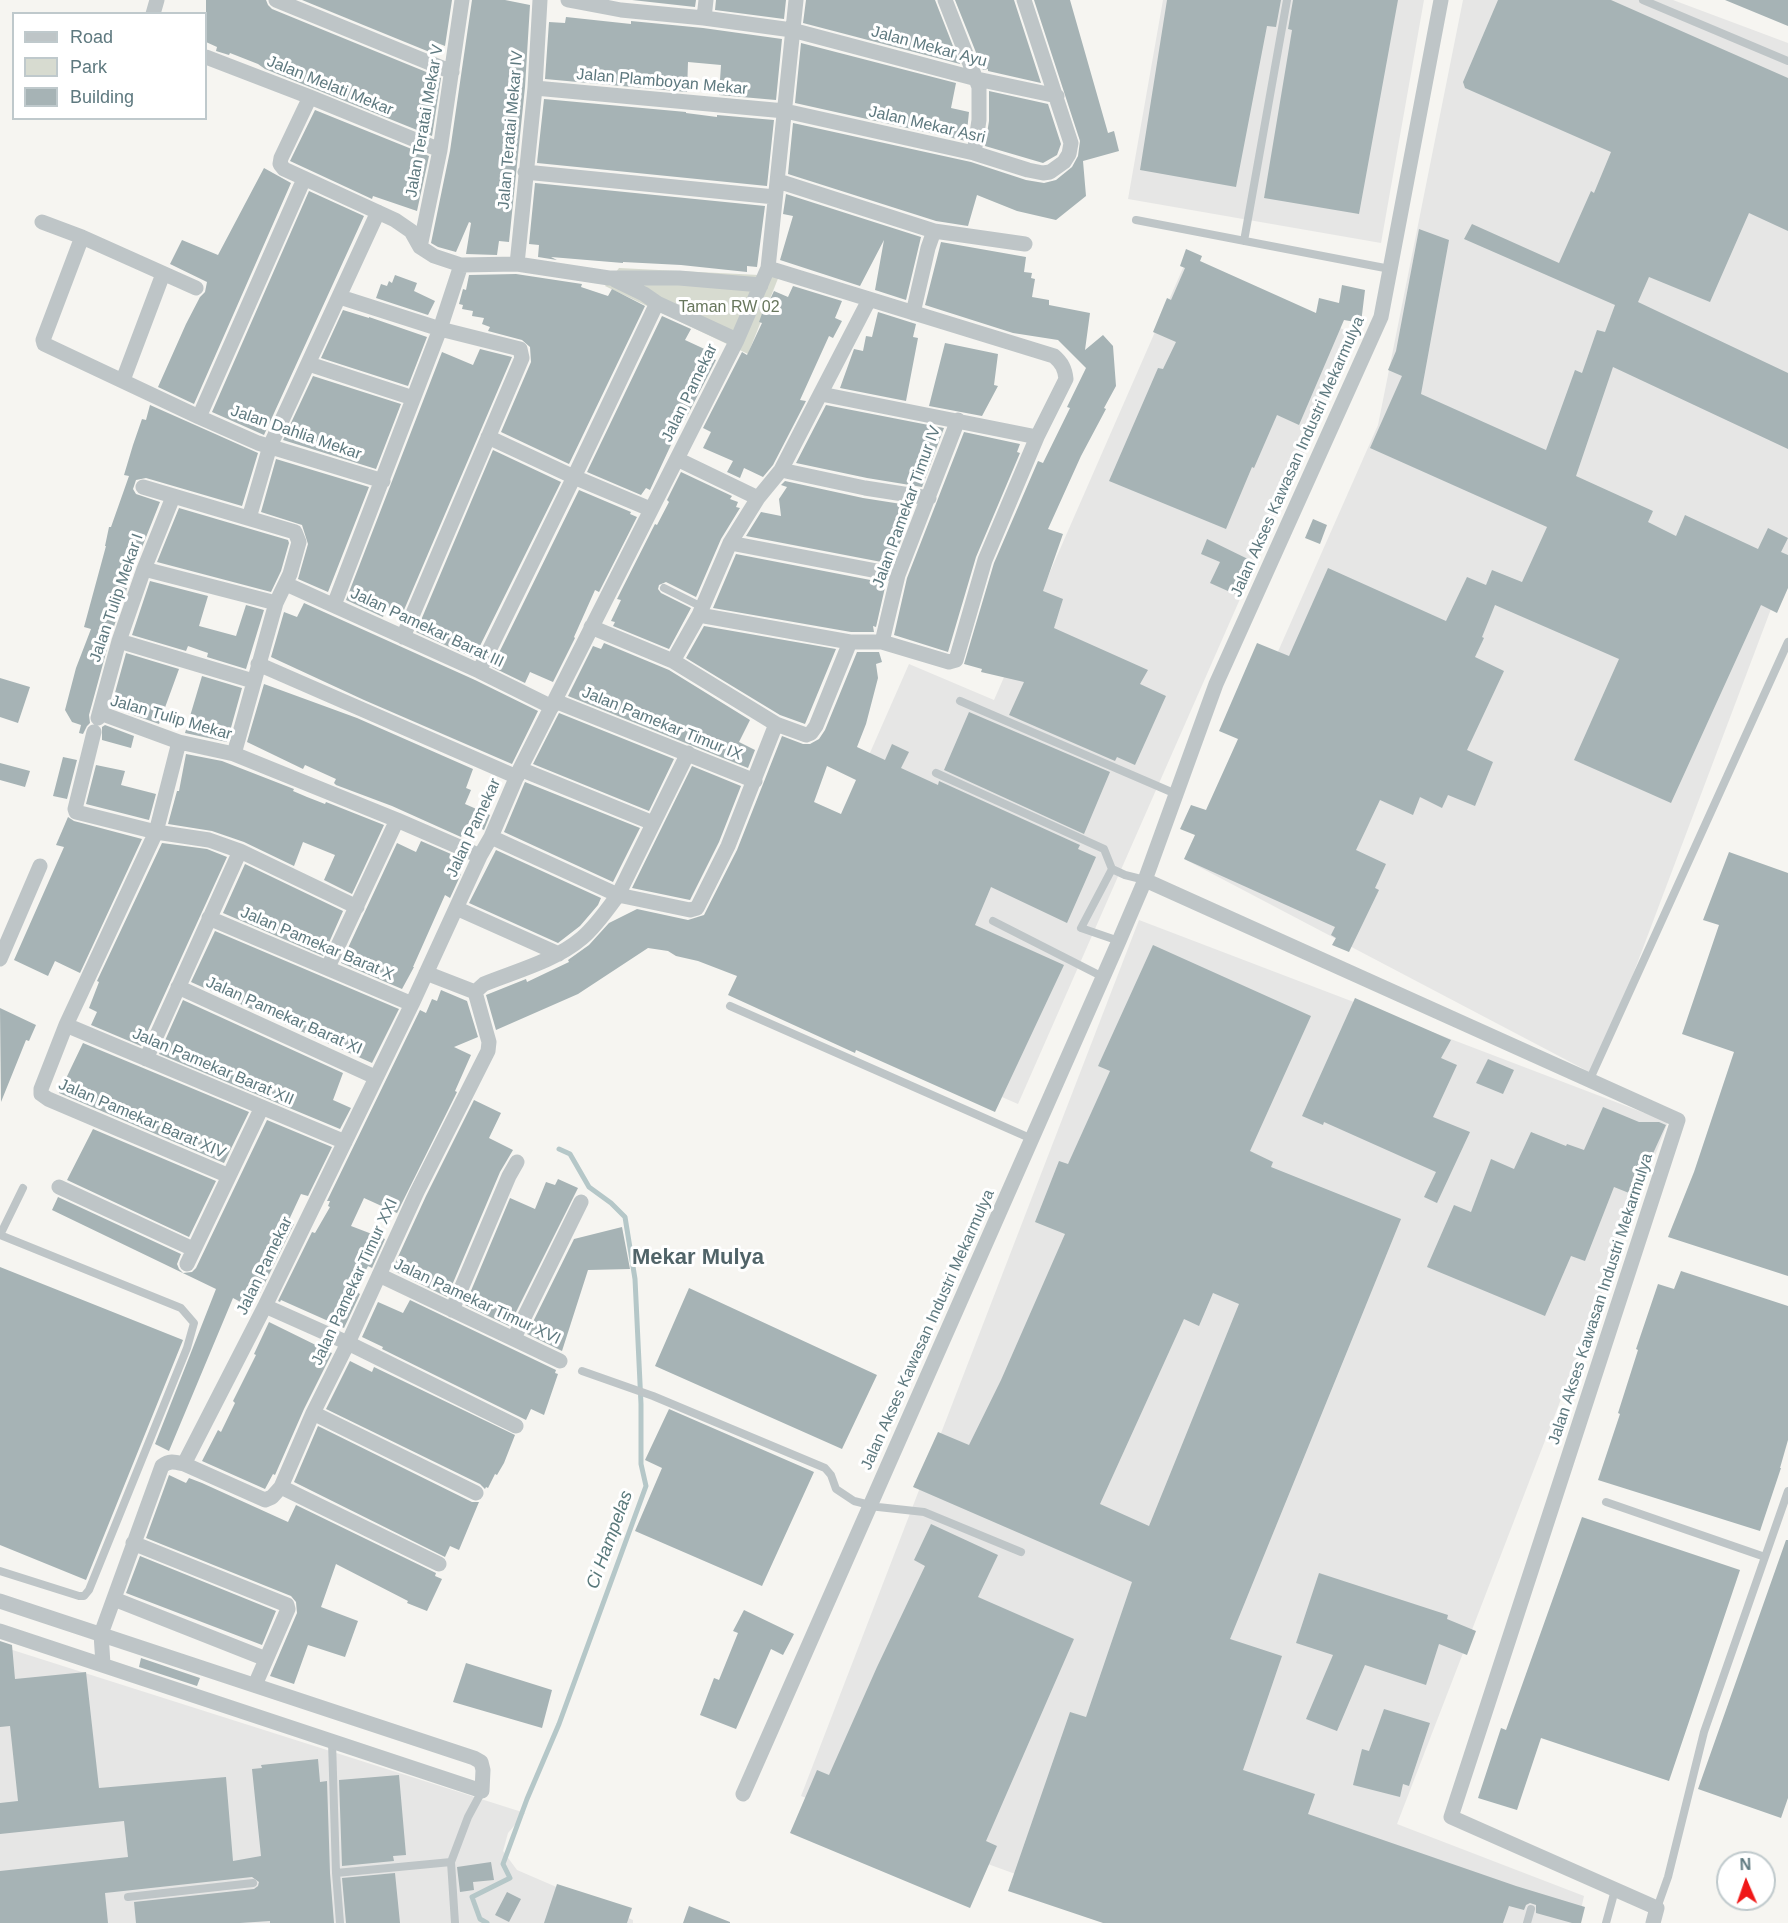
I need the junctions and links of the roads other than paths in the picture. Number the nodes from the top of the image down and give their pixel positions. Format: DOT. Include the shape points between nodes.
graph roads {
  1 [pos="276,0"];
  2 [pos="462,0"];
  3 [pos="540,0"];
  4 [pos="568,0"];
  5 [pos="706,0"];
  6 [pos="796,0"];
  7 [pos="945,0"];
  8 [pos="1024,0"];
  9 [pos="1287,0"];
  10 [pos="1441,0"];
  11 [pos="1643,0"];
  12 [pos="621,5"];
  13 [pos="704,18"];
  14 [pos="792,30"];
  15 [pos="207,57"];
  16 [pos="1788,61"];
  17 [pos="452,72"];
  18 [pos="977,79"];
  19 [pos="535,88"];
  20 [pos="1057,96"];
  21 [pos="310,97"];
  22 [pos="785,111"];
  23 [pos="440,150"];
  24 [pos="974,153"];
  25 [pos="525,172"];
  26 [pos="304,179"];
  27 [pos="778,181"];
  28 [pos="775,197"];
  29 [pos="378,212"];
  30 [pos="1136,220"];
  31 [pos="42,222"];
  32 [pos="934,231"];
  33 [pos="82,237"];
  34 [pos="1244,241"];
  35 [pos="1025,244"];
  36 [pos="420,247"];
  37 [pos="517,264"];
  38 [pos="460,265"];
  39 [pos="768,268"];
  40 [pos="1390,269"];
  41 [pos="163,274"];
  42 [pos="609,278"];
  43 [pos="761,285"];
  44 [pos="196,288"];
  45 [pos="340,297"];
  46 [pos="869,300"];
  47 [pos="657,303"];
  48 [pos="913,313"];
  49 [pos="440,329"];
  50 [pos="736,340"];
  51 [pos="309,364"];
  52 [pos="123,380"];
  53 [pos="821,394"];
  54 [pos="413,398"];
  55 [pos="199,417"];
  56 [pos="958,420"];
  57 [pos="488,437"];
  58 [pos="1037,437"];
  59 [pos="270,447"];
  60 [pos="677,459"];
  61 [pos="781,470"];
  62 [pos="574,477"];
  63 [pos="382,480"];
  64 [pos="143,487"];
  65 [pos="173,497"];
  66 [pos="758,498"];
  67 [pos="929,498"];
  68 [pos="650,509"];
  69 [pos="249,518"];
  70 [pos="730,543"];
  71 [pos="144,569"];
  72 [pos="898,575"];
  73 [pos="286,584"];
  74 [pos="664,588"];
  75 [pos="276,603"];
  76 [pos="334,605"];
  77 [pos="701,611"];
  78 [pos="591,627"];
  79 [pos="403,637"];
  80 [pos="119,641"];
  81 [pos="850,642"];
  82 [pos="882,642"];
  83 [pos="1788,642"];
  84 [pos="673,661"];
  85 [pos="258,664"];
  86 [pos="479,671"];
  87 [pos="253,681"];
  88 [pos="960,701"];
  89 [pos="553,704"];
  90 [pos="97,721"];
  91 [pos="776,724"];
  92 [pos="179,742"];
  93 [pos="688,753"];
  94 [pos="234,754"];
  95 [pos="519,773"];
  96 [pos="936,773"];
  97 [pos="755,781"];
  98 [pos="1176,794"];
  99 [pos="397,820"];
  100 [pos="653,823"];
  101 [pos="156,832"];
  102 [pos="492,837"];
  103 [pos="240,851"];
  104 [pos="480,856"];
  105 [pos="40,866"];
  106 [pos="1112,869"];
  107 [pos="1145,880"];
  108 [pos="618,895"];
  109 [pos="357,907"];
  110 [pos="456,908"];
  111 [pos="209,918"];
  112 [pos="993,921"];
  113 [pos="1119,941"];
  114 [pos="559,954"];
  115 [pos="0,959"];
  116 [pos="328,967"];
  117 [pos="426,973"];
  118 [pos="1103,977"];
  119 [pos="178,987"];
  120 [pos="475,993"];
  121 [pos="412,1004"];
  122 [pos="730,1006"];
  123 [pos="66,1025"];
  124 [pos="146,1059"];
  125 [pos="375,1077"];
  126 [pos="1589,1081"];
  127 [pos="262,1107"];
  128 [pos="1032,1139"];
  129 [pos="345,1142"];
  130 [pos="517,1162"];
  131 [pos="229,1176"];
  132 [pos="59,1187"];
  133 [pos="23,1188"];
  134 [pos="581,1202"];
  135 [pos="0,1235"];
  136 [pos="193,1249"];
  137 [pos="187,1264"];
  138 [pos="379,1275"];
  139 [pos="266,1306"];
  140 [pos="452,1310"];
  141 [pos="514,1338"];
  142 [pos="348,1343"];
  143 [pos="560,1361"];
  144 [pos="582,1371"];
  145 [pos="313,1413"];
  146 [pos="516,1426"];
  147 [pos="184,1464"];
  148 [pos="280,1486"];
  149 [pos="1788,1491"];
  150 [pos="476,1493"];
  151 [pos="1606,1502"];
  152 [pos="870,1505"];
  153 [pos="133,1543"];
  154 [pos="1021,1552"];
  155 [pos="1765,1557"];
  156 [pos="439,1564"];
  157 [pos="0,1571"];
  158 [pos="114,1599"];
  159 [pos="0,1601"];
  160 [pos="0,1631"];
  161 [pos="101,1634"];
  162 [pos="266,1659"];
  163 [pos="103,1664"];
  164 [pos="255,1685"];
  165 [pos="332,1741"];
  166 [pos="482,1791"];
  167 [pos="743,1794"];
  168 [pos="451,1862"];
  169 [pos="336,1873"];
  170 [pos="253,1883"];
  171 [pos="1616,1890"];
  172 [pos="128,1897"];
  173 [pos="1531,1909"];
  174 [pos="1655,1915"];
  175 [pos="340,1923"];
  176 [pos="455,1923"];
  177 [pos="1527,1923"];
  178 [pos="1606,1923"];
  1 -- 17 [label="street"];
  2 -- 17 [label="street, Jalan Teratai Mekar V"];
  3 -- 19 [label="street, Jalan Teratai Mekar IV"];
  4 -- 12 [label="street, Jalan Mekar Ayu"];
  5 -- 13 [label="street"];
  6 -- 14 [label="street, Jalan Pamekar"];
  7 -- 18 [label="street"];
  8 -- 20 [label="street"];
  9 -- 34 [label="lane"];
  10 -- 40 [label="street, Jalan Akses Kawasan Industri Mekarmulya"];
  11 -- 16 [label="lane"];
  12 -- 13 [label="street, Jalan Mekar Ayu"];
  13 -- 14 [label="street, Jalan Mekar Ayu"];
  14 -- 18 [label="street, Jalan Mekar Ayu"];
  14 -- 22 [label="street, Jalan Pamekar"];
  15 -- 21 [label="street, Jalan Melati Mekar"];
  17 -- 23 [label="street, Jalan Teratai Mekar V"];
  18 -- 20 [label="street, Jalan Mekar Ayu"];
  18 -- 24 [label="street" via="980,97"];
  19 -- 22 [label="street, Jalan Plamboyan Mekar"];
  19 -- 25 [label="street, Jalan Teratai Mekar IV"];
  20 -- 24 [label="street, Jalan Mekar Asri" via="1071,143 1067,158 1059,166 1044,173 1028,171"];
  21 -- 23 [label="street, Jalan Melati Mekar"];
  21 -- 26 [label="street" via="280,164"];
  22 -- 24 [label="street, Jalan Mekar Asri"];
  22 -- 27 [label="street, Jalan Pamekar"];
  23 -- 36 [label="street, Jalan Teratai Mekar V"];
  25 -- 28 [label="street"];
  25 -- 37 [label="street, Jalan Teratai Mekar IV"];
  26 -- 29 [label="street"];
  26 -- 55 [label="street"];
  27 -- 28 [label="street, Jalan Pamekar"];
  27 -- 32 [label="street"];
  28 -- 39 [label="street, Jalan Pamekar"];
  29 -- 36 [label="street" via="411,231"];
  29 -- 45 [label="street"];
  30 -- 34 [label="lane"];
  31 -- 33 [label="street"];
  32 -- 35 [label="street"];
  32 -- 48 [label="street"];
  33 -- 41 [label="street"];
  33 -- 52 [label="street, Jalan Dahlia Mekar" via="44,344"];
  34 -- 40 [label="lane"];
  36 -- 38 [label="street"];
  37 -- 38 [label="street"];
  37 -- 42 [label="street"];
  38 -- 49 [label="street"];
  39 -- 43 [label="street, Jalan Pamekar"];
  39 -- 46 [label="street"];
  40 -- 98 [label="street, Jalan Akses Kawasan Industri Mekarmulya" via="1381,317 1216,684"];
  41 -- 44 [label="street"];
  41 -- 52 [label="street"];
  42 -- 43 [label="street" via="680,278"];
  42 -- 47 [label="street"];
  43 -- 50 [label="street, Jalan Pamekar"];
  45 -- 49 [label="street"];
  45 -- 51 [label="street"];
  46 -- 48 [label="street"];
  46 -- 53 [label="street"];
  47 -- 50 [label="street"];
  47 -- 62 [label="street"];
  48 -- 58 [label="street" via="1054,356 1066,371 1066,379"];
  49 -- 54 [label="street"];
  49 -- 57 [label="street" via="520,349 522,358"];
  50 -- 60 [label="street, Jalan Pamekar"];
  51 -- 54 [label="street"];
  51 -- 59 [label="street"];
  52 -- 55 [label="street, Jalan Dahlia Mekar"];
  53 -- 56 [label="street"];
  53 -- 61 [label="street"];
  54 -- 63 [label="street"];
  55 -- 59 [label="street, Jalan Dahlia Mekar"];
  56 -- 58 [label="street"];
  56 -- 67 [label="street, Jalan Pamekar Timur IV"];
  57 -- 62 [label="street"];
  57 -- 79 [label="street"];
  58 -- 82 [label="street" via="985,560 956,660 949,662"];
  59 -- 63 [label="street, Jalan Dahlia Mekar"];
  59 -- 69 [label="street"];
  60 -- 66 [label="street"];
  60 -- 68 [label="street, Jalan Pamekar"];
  61 -- 66 [label="street"];
  61 -- 67 [label="street"];
  62 -- 68 [label="street"];
  62 -- 86 [label="street"];
  63 -- 76 [label="street"];
  64 -- 65 [label="street"];
  65 -- 69 [label="street"];
  65 -- 71 [label="street, Jalan Tulip Mekar I"];
  66 -- 70 [label="street"];
  67 -- 72 [label="street, Jalan Pamekar Timur IV"];
  68 -- 78 [label="street, Jalan Pamekar"];
  69 -- 73 [label="street" via="295,532 298,537"];
  70 -- 72 [label="street"];
  70 -- 77 [label="street"];
  71 -- 75 [label="street"];
  71 -- 80 [label="street, Jalan Tulip Mekar I"];
  72 -- 82 [label="street, Jalan Pamekar Timur IV"];
  73 -- 75 [label="street"];
  73 -- 76 [label="street, Jalan Pamekar Barat III"];
  74 -- 77 [label="lane"];
  75 -- 85 [label="street"];
  76 -- 79 [label="street, Jalan Pamekar Barat III"];
  77 -- 81 [label="street"];
  77 -- 84 [label="street"];
  78 -- 84 [label="street"];
  78 -- 89 [label="street, Jalan Pamekar"];
  79 -- 86 [label="street, Jalan Pamekar Barat III"];
  80 -- 87 [label="street"];
  80 -- 90 [label="street, Jalan Tulip Mekar I"];
  81 -- 82 [label="street"];
  81 -- 91 [label="street" via="811,733 798,733"];
  83 -- 126 [label="lane"];
  84 -- 91 [label="street"];
  85 -- 87 [label="street"];
  85 -- 95 [label="street"];
  86 -- 89 [label="street, Jalan Pamekar Barat III"];
  87 -- 94 [label="street"];
  88 -- 98 [label="lane"];
  89 -- 93 [label="street, Jalan Pamekar Timur IX"];
  89 -- 95 [label="street, Jalan Pamekar"];
  90 -- 92 [label="street, Jalan Tulip Mekar"];
  90 -- 101 [label="street" via="76,812"];
  91 -- 97 [label="street"];
  92 -- 94 [label="street, Jalan Tulip Mekar"];
  92 -- 101 [label="street"];
  93 -- 97 [label="street, Jalan Pamekar Timur IX"];
  93 -- 100 [label="street"];
  94 -- 99 [label="street, Jalan Tulip Mekar"];
  95 -- 100 [label="street"];
  95 -- 102 [label="street, Jalan Pamekar"];
  96 -- 106 [label="lane" via="1104,849"];
  97 -- 108 [label="street" via="697,908 690,910"];
  98 -- 107 [label="street, Jalan Akses Kawasan Industri Mekarmulya"];
  99 -- 104 [label="street, Jalan Tulip Mekar"];
  99 -- 109 [label="street"];
  100 -- 108 [label="street"];
  101 -- 103 [label="street" via="208,840"];
  101 -- 123 [label="street"];
  102 -- 104 [label="street, Jalan Pamekar"];
  102 -- 108 [label="street"];
  103 -- 109 [label="street"];
  103 -- 111 [label="street"];
  104 -- 110 [label="street, Jalan Pamekar"];
  105 -- 115 [label="street"];
  106 -- 107 [label="lane"];
  106 -- 113 [label="lane" via="1081,928"];
  107 -- 113 [label="street, Jalan Akses Kawasan Industri Mekarmulya"];
  107 -- 126 [label="street, Jalan Akses Kawasan Industri Mekarmulya"];
  108 -- 114 [label="street" via="594,927"];
  109 -- 116 [label="street"];
  110 -- 114 [label="street"];
  110 -- 117 [label="street, Jalan Pamekar"];
  111 -- 116 [label="street, Jalan Pamekar Barat X"];
  111 -- 119 [label="street"];
  112 -- 118 [label="lane"];
  113 -- 118 [label="street, Jalan Akses Kawasan Industri Mekarmulya"];
  114 -- 120 [label="street" via="484,984"];
  116 -- 121 [label="street, Jalan Pamekar Barat X"];
  117 -- 120 [label="street"];
  117 -- 121 [label="street, Jalan Pamekar"];
  118 -- 128 [label="street, Jalan Akses Kawasan Industri Mekarmulya"];
  119 -- 124 [label="street"];
  119 -- 125 [label="street, Jalan Pamekar Barat XI"];
  120 -- 138 [label="street, Jalan Pamekar Timur XXI" via="489,1041 488,1051"];
  121 -- 125 [label="street, Jalan Pamekar"];
  122 -- 128 [label="lane"];
  123 -- 124 [label="street, Jalan Pamekar Barat XII"];
  123 -- 131 [label="street, Jalan Pamekar Barat XIV" via="41,1094"];
  124 -- 127 [label="street, Jalan Pamekar Barat XII"];
  125 -- 129 [label="street, Jalan Pamekar"];
  126 -- 171 [label="street, Jalan Akses Kawasan Industri Mekarmulya" via="1678,1120 1451,1817"];
  127 -- 129 [label="street, Jalan Pamekar Barat XII"];
  127 -- 131 [label="street"];
  128 -- 152 [label="street, Jalan Akses Kawasan Industri Mekarmulya"];
  129 -- 139 [label="street, Jalan Pamekar"];
  130 -- 140 [label="street"];
  131 -- 136 [label="street"];
  132 -- 136 [label="street"];
  133 -- 135 [label="lane"];
  134 -- 141 [label="street"];
  135 -- 157 [label="lane" via="181,1308 194,1323 89,1590 79,1596"];
  136 -- 137 [label="street"];
  138 -- 140 [label="street, Jalan Pamekar Timur XVI"];
  138 -- 142 [label="street, Jalan Pamekar Timur XXI"];
  139 -- 142 [label="street"];
  139 -- 147 [label="street, Jalan Pamekar"];
  140 -- 141 [label="street, Jalan Pamekar Timur XVI"];
  141 -- 143 [label="street, Jalan Pamekar Timur XVI"];
  142 -- 145 [label="street, Jalan Pamekar Timur XXI"];
  142 -- 146 [label="street"];
  144 -- 152 [label="lane" via="653,1395 825,1468 836,1489 854,1501"];
  145 -- 148 [label="street, Jalan Pamekar Timur XXI"];
  145 -- 150 [label="street"];
  147 -- 148 [label="street" via="265,1500"];
  147 -- 153 [label="street" via="173,1461 162,1466"];
  148 -- 156 [label="street"];
  149 -- 155 [label="lane"];
  151 -- 155 [label="lane"];
  152 -- 154 [label="lane" via="924,1512"];
  152 -- 167 [label="street, Jalan Akses Kawasan Industri Mekarmulya"];
  153 -- 158 [label="street"];
  153 -- 162 [label="street" via="287,1605"];
  155 -- 174 [label="lane" via="1704,1732"];
  158 -- 161 [label="street"];
  158 -- 162 [label="street"];
  159 -- 161 [label="street"];
  160 -- 163 [label="street"];
  161 -- 163 [label="street"];
  161 -- 164 [label="street"];
  162 -- 164 [label="street"];
  163 -- 165 [label="street"];
  164 -- 166 [label="street" via="474,1758 481,1762 483,1770"];
  165 -- 166 [label="street"];
  165 -- 169 [label="lane"];
  166 -- 168 [label="lane"];
  168 -- 169 [label="lane"];
  168 -- 176 [label="lane"];
  169 -- 175 [label="lane"];
  170 -- 172 [label="lane"];
  171 -- 174 [label="street, Jalan Akses Kawasan Industri Mekarmulya"];
  171 -- 178 [label="lane"];
  173 -- 177 [label="lane"];
}
